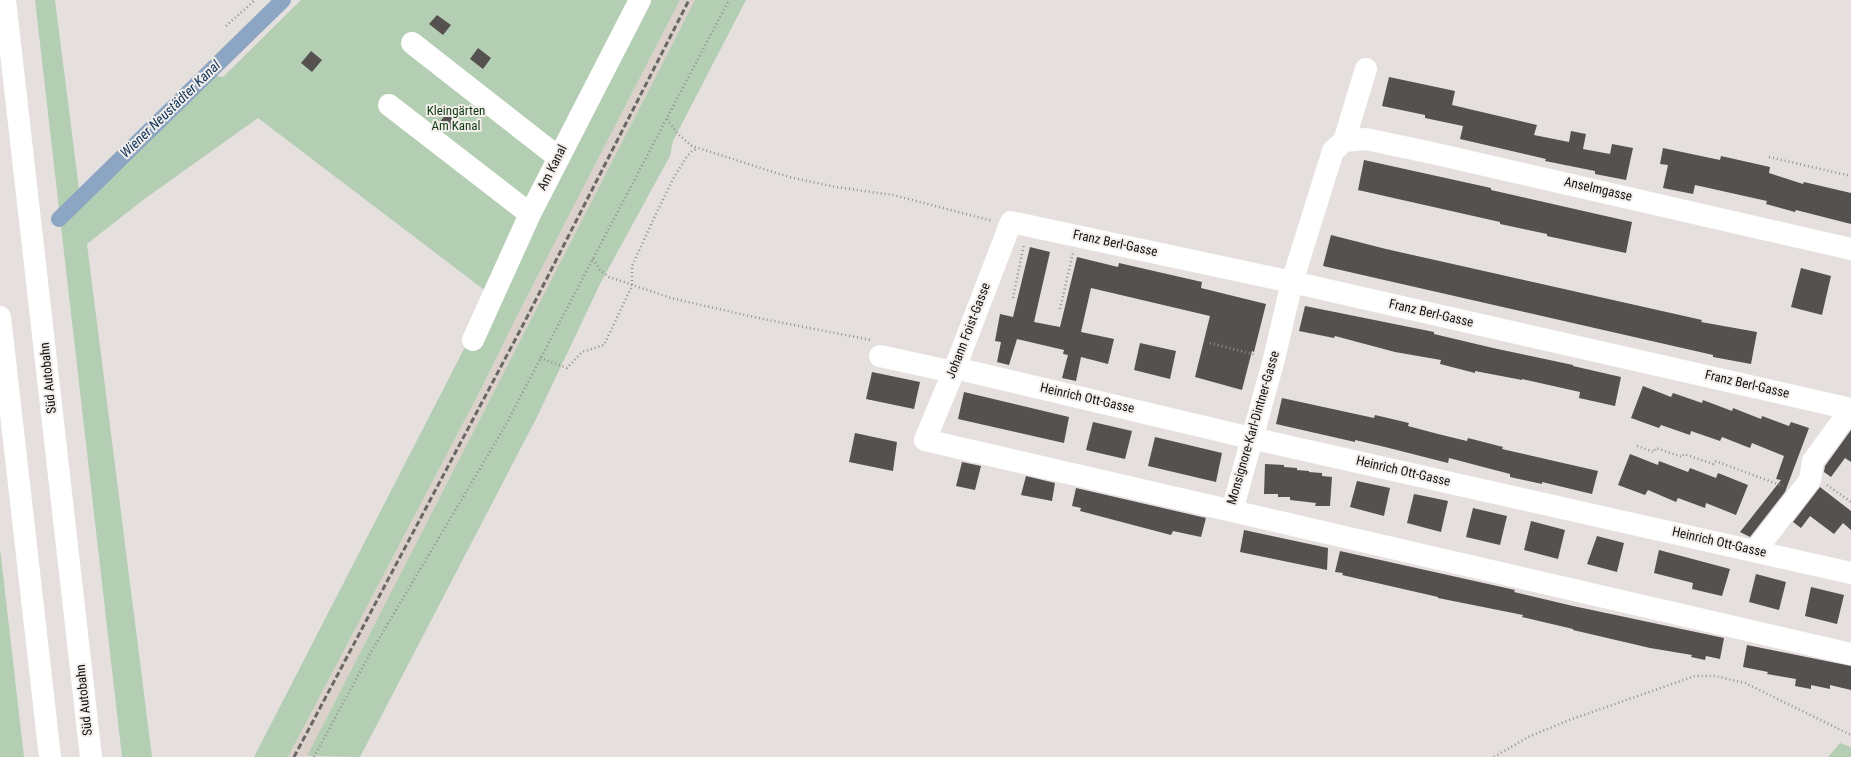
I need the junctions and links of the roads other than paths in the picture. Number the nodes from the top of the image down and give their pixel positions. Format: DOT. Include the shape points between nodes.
graph roads {
  1 [pos="5,0"];
  2 [pos="640,0"];
  3 [pos="412,43"];
  4 [pos="1366,69"];
  5 [pos="389,105"];
  6 [pos="1344,141"];
  7 [pos="559,158"];
  8 [pos="530,214"];
  9 [pos="1022,224"];
  10 [pos="1851,249"];
  11 [pos="1292,282"];
  12 [pos="0,317"];
  13 [pos="473,340"];
  14 [pos="876,348"];
  15 [pos="954,370"];
  16 [pos="1851,409"];
  17 [pos="1251,438"];
  18 [pos="925,440"];
  19 [pos="1232,511"];
  20 [pos="1755,551"];
  21 [pos="1851,573"];
  22 [pos="1851,654"];
  23 [pos="50,757"];
  24 [pos="92,757"];
  1 -- 24 [label="main road, Süd Autobahn"];
  2 -- 7 [label="main road, Am Kanal"];
  3 -- 7 [label="main road"];
  4 -- 6 [label="main road"];
  5 -- 8 [label="main road"];
  6 -- 10 [label="main road, Anselmgasse" via="1366,139 1425,151"];
  6 -- 11 [label="main road, Monsignore-Karl-Dintner-Gasse" via="1333,151"];
  7 -- 8 [label="main road, Am Kanal"];
  8 -- 13 [label="main road, Am Kanal"];
  9 -- 11 [label="main road, Franz Berl-Gasse"];
  9 -- 15 [label="main road, Johann Foist-Gasse"];
  11 -- 16 [label="main road, Franz Berl-Gasse"];
  11 -- 17 [label="main road, Monsignore-Karl-Dintner-Gasse" via="1274,359"];
  12 -- 23 [label="main road"];
  14 -- 15 [label="main road, Heinrich Ott-Gasse"];
  15 -- 17 [label="main road, Heinrich Ott-Gasse"];
  15 -- 18 [label="main road, Johann Foist-Gasse"];
  16 -- 20 [label="main road" via="1813,461 1810,480"];
  17 -- 19 [label="main road, Monsignore-Karl-Dintner-Gasse"];
  17 -- 20 [label="main road, Heinrich Ott-Gasse"];
  18 -- 19 [label="main road, Monsignore-Karl-Dintner-Gasse"];
  19 -- 22 [label="main road"];
  20 -- 21 [label="main road, Heinrich Ott-Gasse"];
}
